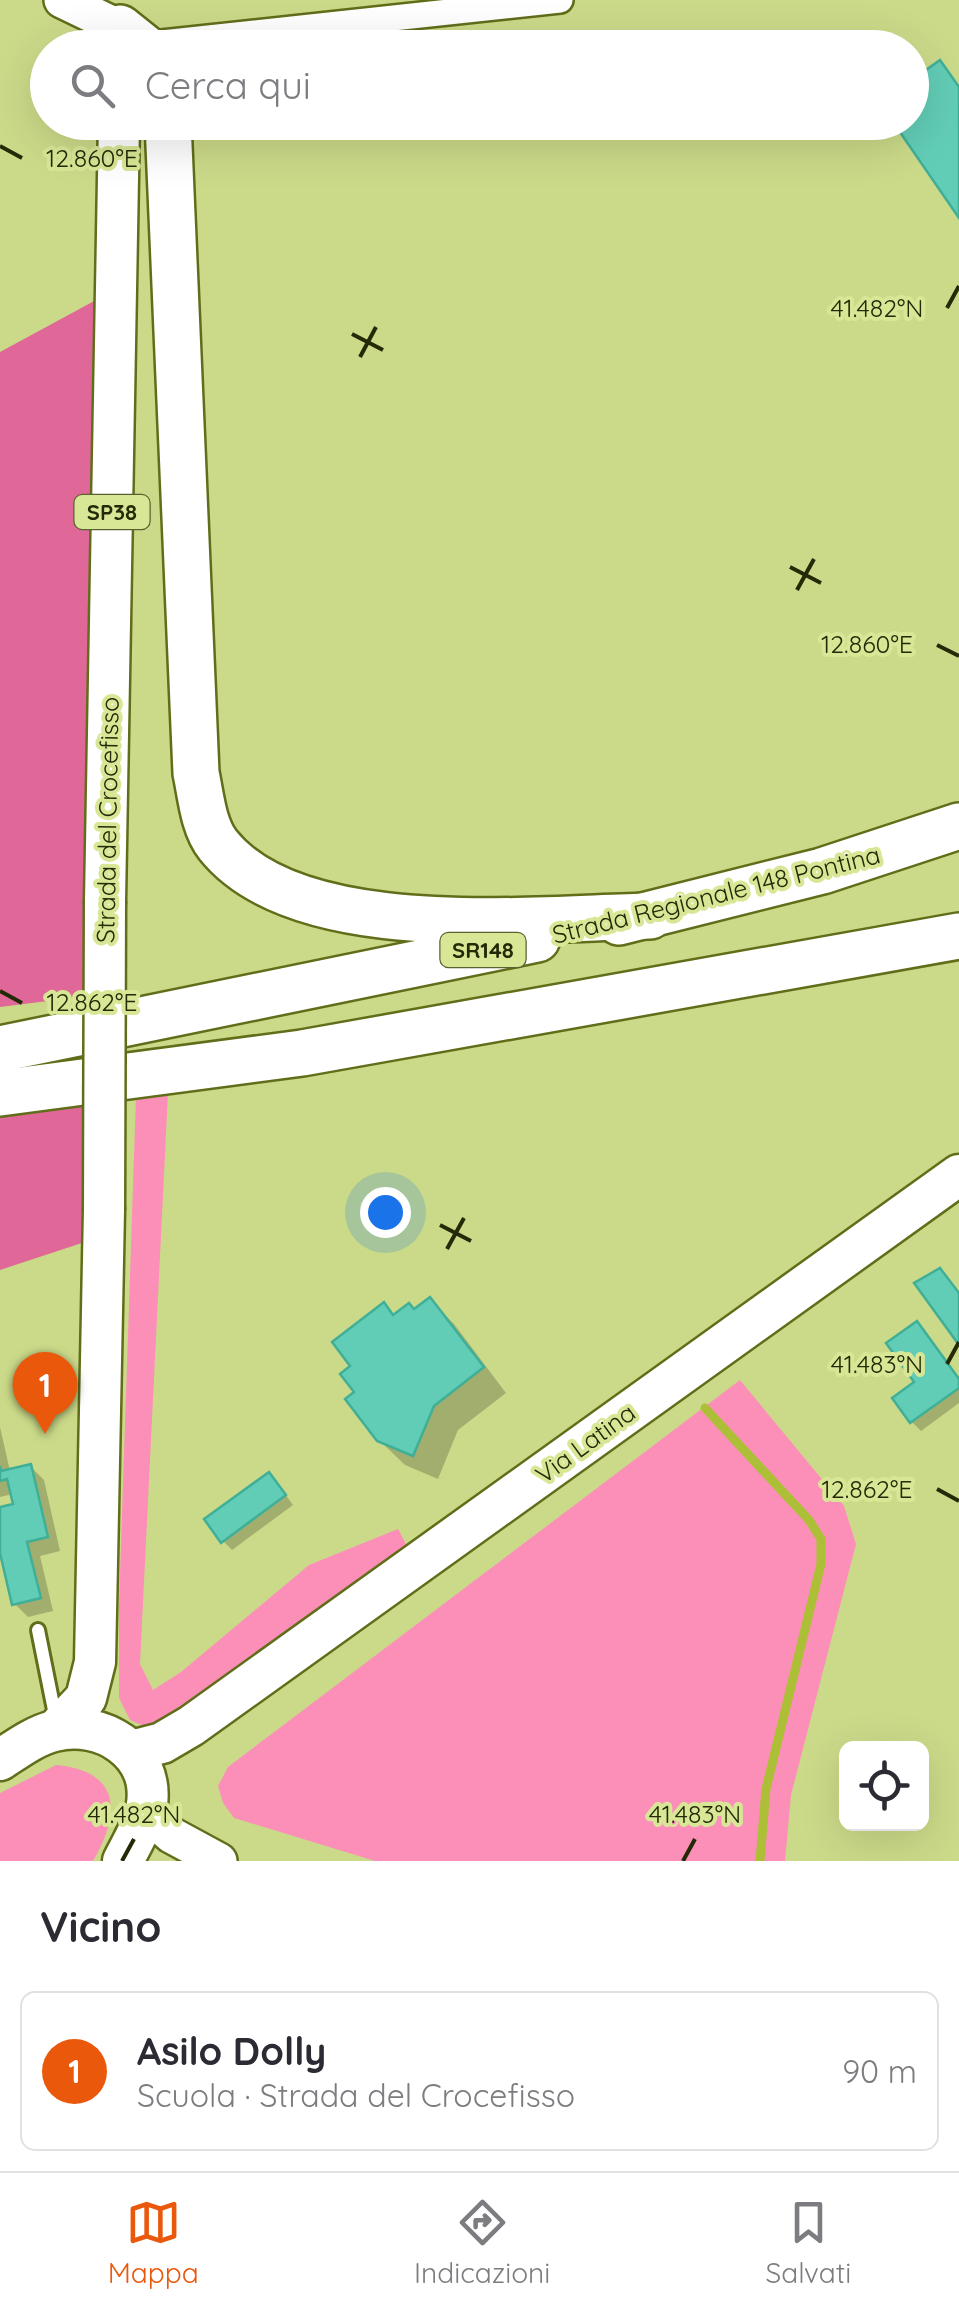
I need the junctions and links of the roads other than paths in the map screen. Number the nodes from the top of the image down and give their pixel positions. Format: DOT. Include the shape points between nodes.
graph roads {
  1 [pos="62,0"];
  2 [pos="560,0"];
  3 [pos="122,30"];
  4 [pos="181,30"];
  5 [pos="119,140"];
  6 [pos="169,140"];
  7 [pos="959,826"];
  8 [pos="650,916"];
  9 [pos="959,936"];
  10 [pos="0,1049"];
  11 [pos="0,1093"];
  12 [pos="959,1175"];
  13 [pos="38,1630"];
  14 [pos="96,1638"];
  15 [pos="212,1711"];
  16 [pos="20,1744"];
  17 [pos="122,1744"];
  18 [pos="146,1803"];
  19 [pos="123,1861"];
  20 [pos="166,1861"];
  21 [pos="215,1861"];
  1 -- 3 [label="main road"];
  2 -- 4 [label="street"];
  5 -- 14 [label="main road, Strada del Crocefisso / SP38, bridge"];
  6 -- 8 [label="highway" via="196,772 218,844 274,886 383,916"];
  7 -- 8 [label="highway, Strada Regionale 148 Pontina / SR148"];
  8 -- 10 [label="highway, Strada Regionale 148 Pontina / SR148"];
  9 -- 11 [label="highway" via="302,1053"];
  12 -- 15 [label="main road, Via Latina"];
  13 -- 16 [label="lane"];
  14 -- 16 [label="main road, Strada del Crocefisso" via="86,1698"];
  14 -- 17 [label="main road, Strada del Crocefisso / SP38" via="102,1694"];
  15 -- 17 [label="main road, Via Latina" via="162,1743"];
  15 -- 18 [label="main road, Via Latina"];
  16 -- 17 [label="main road" via="88,1729"];
  17 -- 18 [label="main road, Strada del Crocefisso" via="144,1774"];
  18 -- 19 [label="main road, Via Latina"];
  18 -- 21 [label="main road" via="171,1835"];
  20 -- 21 [label="main road"];
}
